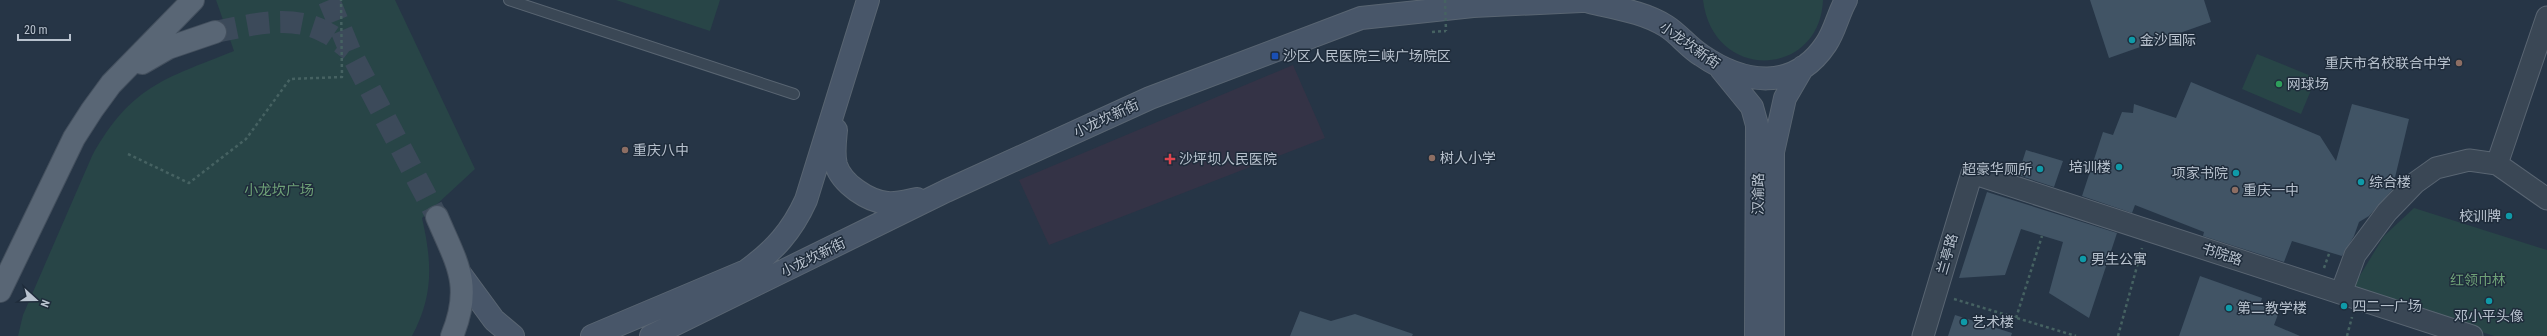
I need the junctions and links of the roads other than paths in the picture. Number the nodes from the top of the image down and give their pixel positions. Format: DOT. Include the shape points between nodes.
graph roads {
  1 [pos="193,0"];
  2 [pos="509,0"];
  3 [pos="868,0"];
  4 [pos="1419,0"];
  5 [pos="1846,0"];
  6 [pos="1596,1"];
  7 [pos="2547,17"];
  8 [pos="1361,18"];
  9 [pos="215,32"];
  10 [pos="1717,65"];
  11 [pos="1804,68"];
  12 [pos="111,84"];
  13 [pos="794,94"];
  14 [pos="839,97"];
  15 [pos="2497,164"];
  16 [pos="1972,173"];
  17 [pos="946,191"];
  18 [pos="2547,199"];
  19 [pos="437,217"];
  20 [pos="461,275"];
  21 [pos="0,291"];
  22 [pos="2341,293"];
  23 [pos="485,307"];
  24 [pos="452,336"];
  25 [pos="490,336"];
  26 [pos="513,336"];
  27 [pos="592,336"];
  28 [pos="651,336"];
  29 [pos="1756,336"];
  30 [pos="1773,336"];
  31 [pos="1924,336"];
  32 [pos="2472,336"];
  1 -- 12 [label="main road"];
  2 -- 13 [label="lane"];
  3 -- 14 [label="main road"];
  4 -- 8 [label="main road"];
  5 -- 11 [label="main road, 小龙坎新街" via="1827,43 1817,57"];
  6 -- 8 [label="main road, 小龙坎新街" via="1473,6"];
  6 -- 10 [label="main road, 小龙坎新街" via="1665,25 1699,54"];
  7 -- 15 [label="street"];
  8 -- 17 [label="main road, 小龙坎新街" via="1150,98"];
  9 -- 12 [label="main road" via="168,48"];
  10 -- 11 [label="main road, 小龙坎新街" via="1738,74 1770,80 1785,77"];
  10 -- 29 [label="main road, 汉渝路" via="1752,106 1757,125"];
  11 -- 30 [label="main road, 汉渝路" via="1785,98 1773,152"];
  12 -- 21 [label="main road" via="74,138"];
  14 -- 17 [label="main road" via="834,147 836,165 854,188 886,203 901,203"];
  14 -- 27 [label="main road, 小龙坎新街" via="806,200 796,222 767,256 746,271"];
  15 -- 18 [label="street"];
  15 -- 22 [label="street" via="2469,160 2436,168 2416,183 2387,212 2355,255"];
  16 -- 22 [label="street, 书院路"];
  16 -- 31 [label="street, 兰亭路"];
  17 -- 28 [label="main road, 小龙坎新街"];
  19 -- 20 [label="main road"];
  20 -- 23 [label="main road"];
  20 -- 24 [label="main road" via="463,297 460,316"];
  22 -- 32 [label="street, 书院路"];
  23 -- 25 [label="main road"];
  23 -- 26 [label="main road" via="494,320"];
}
